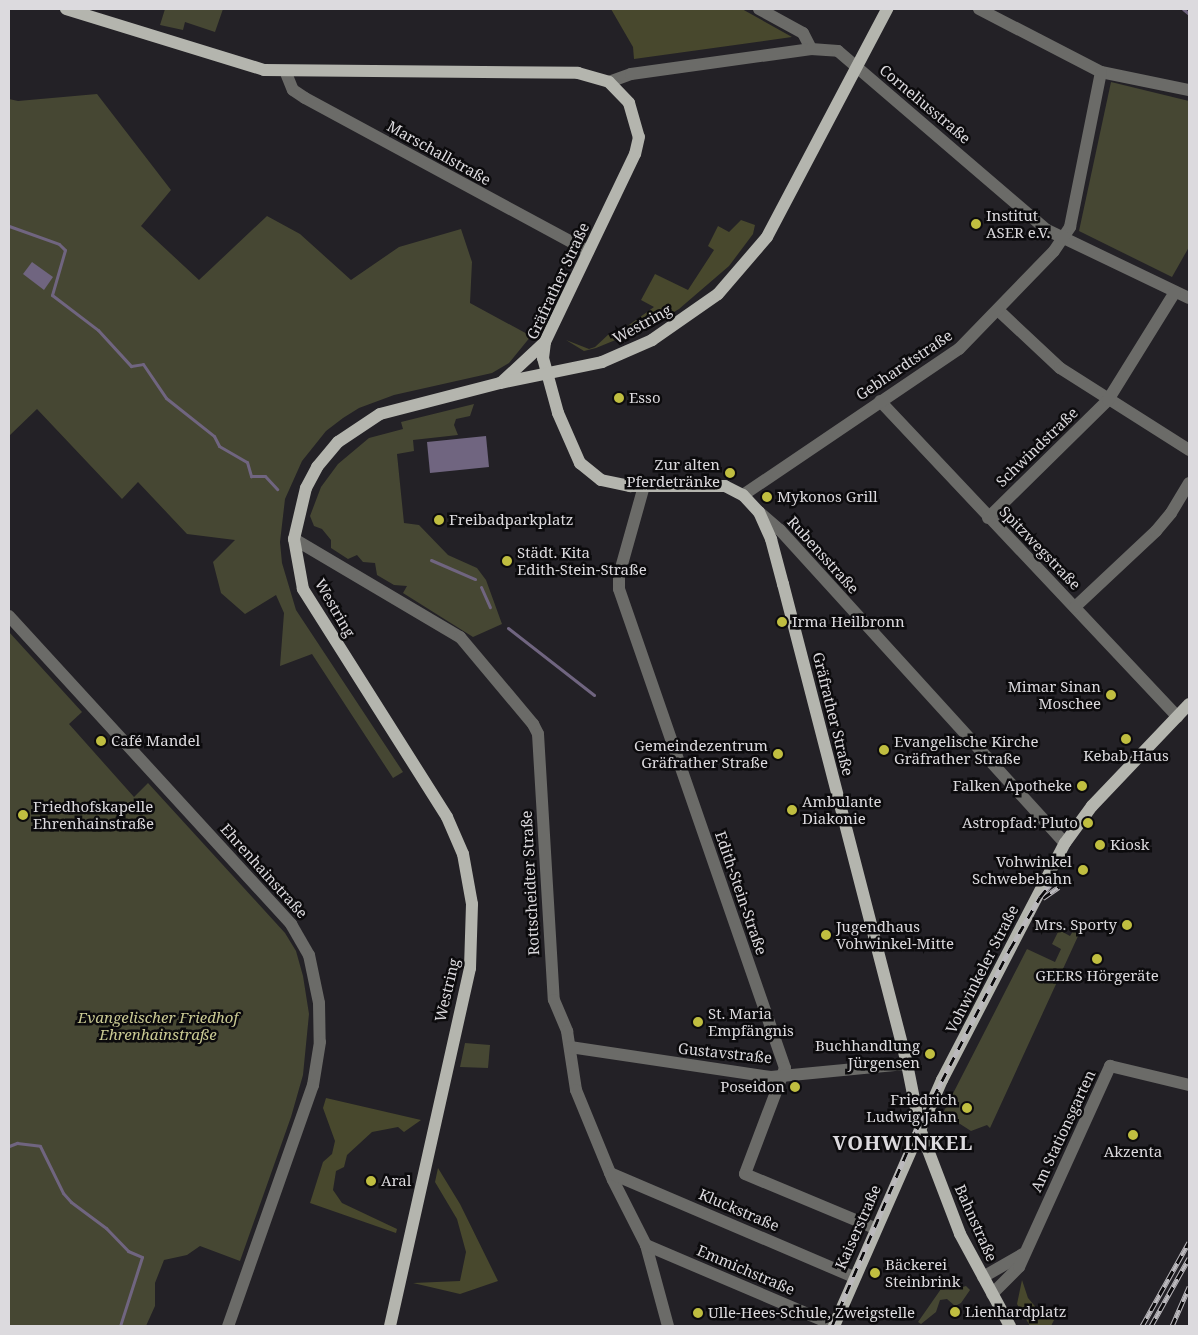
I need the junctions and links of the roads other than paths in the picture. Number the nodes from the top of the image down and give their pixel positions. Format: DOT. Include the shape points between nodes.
graph roads {
  1 [pos="66,9"];
  2 [pos="759,9"];
  3 [pos="887,9"];
  4 [pos="979,9"];
  5 [pos="811,49"];
  6 [pos="855,66"];
  7 [pos="286,72"];
  8 [pos="1101,72"];
  9 [pos="609,82"];
  10 [pos="1189,90"];
  11 [pos="1063,237"];
  12 [pos="588,251"];
  13 [pos="1175,292"];
  14 [pos="1189,298"];
  15 [pos="998,310"];
  16 [pos="545,342"];
  17 [pos="546,373"];
  18 [pos="500,383"];
  19 [pos="1108,400"];
  20 [pos="880,401"];
  21 [pos="1189,450"];
  22 [pos="1189,483"];
  23 [pos="644,486"];
  24 [pos="743,495"];
  25 [pos="759,512"];
  26 [pos="988,518"];
  27 [pos="294,539"];
  28 [pos="1075,607"];
  29 [pos="9,616"];
  30 [pos="1189,704"];
  31 [pos="1178,717"];
  32 [pos="1065,842"];
  33 [pos="570,1047"];
  34 [pos="907,1064"];
  35 [pos="782,1074"];
  36 [pos="1189,1085"];
  37 [pos="917,1135"];
  38 [pos="610,1173"];
  39 [pos="875,1228"];
  40 [pos="646,1245"];
  41 [pos="1023,1254"];
  42 [pos="854,1277"];
  43 [pos="983,1277"];
  44 [pos="992,1294"];
  45 [pos="228,1326"];
  46 [pos="390,1326"];
  47 [pos="668,1326"];
  48 [pos="834,1326"];
  49 [pos="1010,1326"];
  1 -- 7 [label="main road" via="257,69"];
  2 -- 5 [label="street" via="803,33"];
  3 -- 6 [label="main road, Westring"];
  4 -- 8 [label="street"];
  5 -- 6 [label="street, Corneliusstraße" via="838,52"];
  5 -- 9 [label="street, Corneliusstraße" via="631,74"];
  6 -- 11 [label="street, Corneliusstraße" via="1048,230"];
  6 -- 17 [label="main road, Westring" via="767,236 718,294 639,347 602,362"];
  7 -- 9 [label="main road" via="578,73"];
  7 -- 12 [label="street, Marschallstraße" via="293,90 305,98"];
  8 -- 10 [label="street"];
  8 -- 11 [label="street, Gebhardtstraße" via="1070,227"];
  9 -- 12 [label="main road, Gräfrather Straße" via="629,103 639,138 636,154"];
  11 -- 13 [label="street, Corneliusstraße"];
  11 -- 15 [label="street, Gebhardtstraße" via="1054,251"];
  12 -- 16 [label="main road, Gräfrather Straße"];
  13 -- 14 [label="street, Corneliusstraße"];
  13 -- 19 [label="street, Schwindstraße"];
  15 -- 19 [label="street" via="1060,368"];
  15 -- 20 [label="street, Gebhardtstraße" via="960,349"];
  16 -- 17 [label="main road, Gräfrather Straße" via="542,354"];
  16 -- 18 [label="main road"];
  17 -- 18 [label="main road, Westring"];
  17 -- 23 [label="main road, Gräfrather Straße" via="558,413 580,464 609,484"];
  18 -- 27 [label="main road, Westring" via="394,409 338,442 317,468 299,507"];
  19 -- 21 [label="street"];
  19 -- 26 [label="street, Schwindstraße"];
  20 -- 24 [label="street, Gebhardtstraße"];
  20 -- 26 [label="street, Spitzwegstraße"];
  22 -- 28 [label="street" via="1171,513 1156,530"];
  23 -- 24 [label="main road, Gräfrather Straße" via="716,485"];
  23 -- 35 [label="street, Edith-Stein-Straße" via="619,575 619,590 785,1068"];
  24 -- 25 [label="main road, Gräfrather Straße"];
  25 -- 32 [label="street, Rubensstraße" via="780,530"];
  25 -- 34 [label="main road, Gräfrather Straße" via="778,566"];
  26 -- 28 [label="street, Spitzwegstraße"];
  27 -- 33 [label="street, Rottscheidter Straße" via="460,636 533,724 538,734 554,1000"];
  27 -- 46 [label="main road, Westring" via="303,589 313,610 429,786 454,832 468,870 472,904 470,968"];
  28 -- 31 [label="street, Spitzwegstraße"];
  29 -- 45 [label="street, Ehrenhainstraße" via="292,924 309,955 319,1003 320,1042 313,1085"];
  30 -- 31 [label="main road, Vohwinkeler Straße"];
  31 -- 32 [label="main road, Vohwinkeler Straße" via="1092,806"];
  32 -- 37 [label="main road, Vohwinkeler Straße"];
  33 -- 35 [label="street, Gustavstraße" via="713,1070 771,1077"];
  33 -- 38 [label="street, Rottscheidter Straße" via="576,1090"];
  34 -- 35 [label="street, Gustavstraße"];
  34 -- 37 [label="main road, Gräfrather Straße"];
  35 -- 39 [label="street, Edith-Stein-Straße" via="745,1174"];
  36 -- 41 [label="street, Am Stationsgarten" via="1110,1066"];
  37 -- 39 [label="main road, Kaiserstraße"];
  37 -- 43 [label="main road, Bahnstraße" via="957,1228"];
  38 -- 40 [label="street, Rottscheidter Straße"];
  38 -- 42 [label="street, Kluckstraße"];
  39 -- 42 [label="main road, Kaiserstraße"];
  40 -- 47 [label="street, Rottscheidter Straße"];
  40 -- 48 [label="street, Emmichstraße"];
  41 -- 43 [label="street"];
  41 -- 44 [label="street, Am Stationsgarten" via="1013,1277"];
  42 -- 48 [label="main road, Kaiserstraße"];
  43 -- 44 [label="main road, Bahnstraße"];
  44 -- 49 [label="main road, Bahnstraße"];
}
